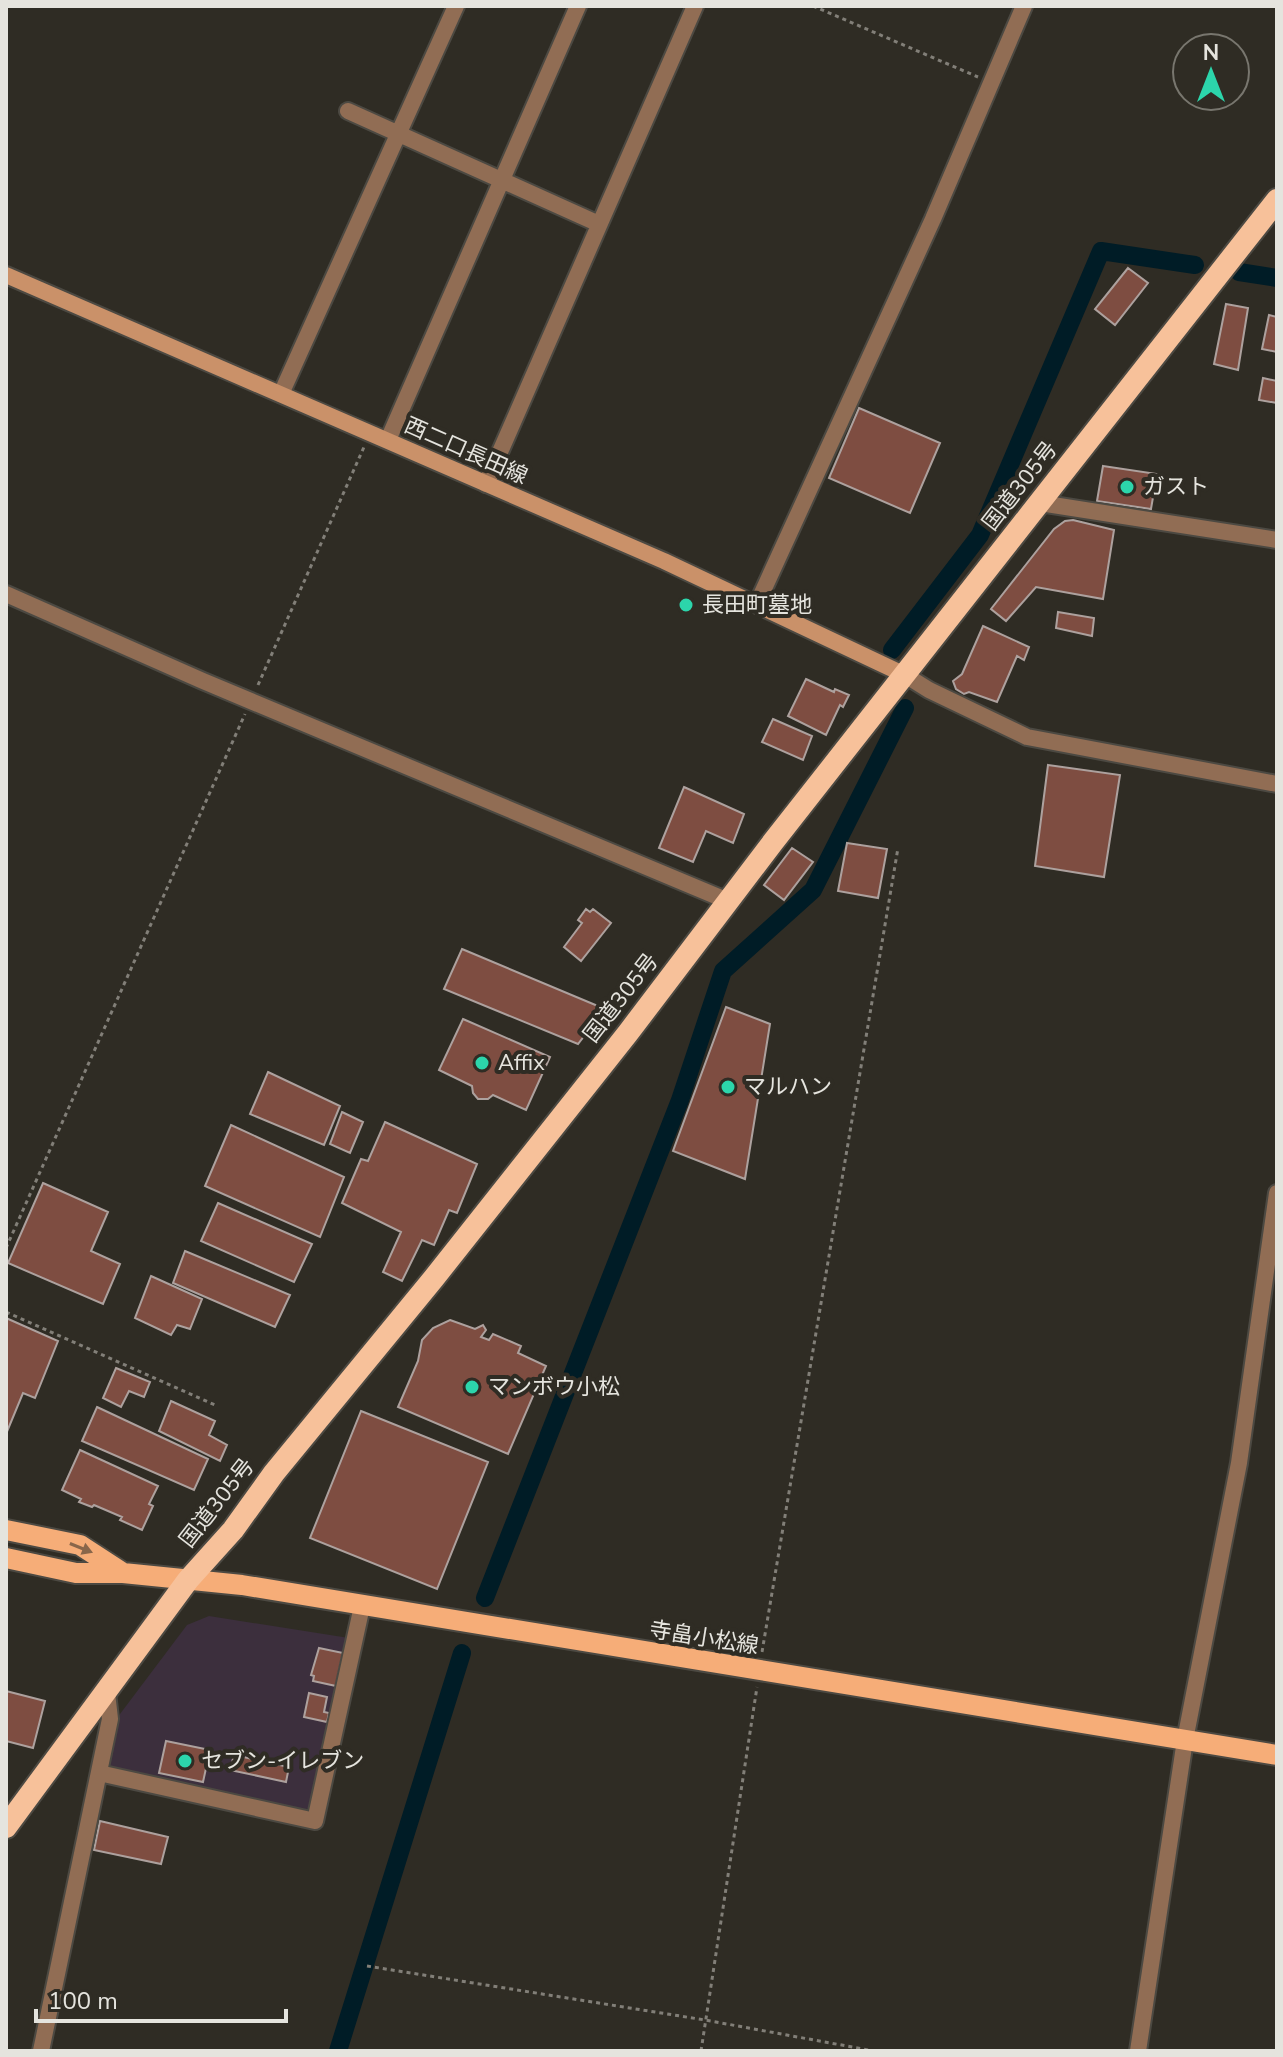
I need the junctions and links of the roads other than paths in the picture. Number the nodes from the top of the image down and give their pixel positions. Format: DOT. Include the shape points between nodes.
graph roads {
  1 [pos="456,6"];
  2 [pos="578,6"];
  3 [pos="695,6"];
  4 [pos="1024,6"];
  5 [pos="348,111"];
  6 [pos="401,134"];
  7 [pos="502,179"];
  8 [pos="1277,200"];
  9 [pos="599,224"];
  10 [pos="6,275"];
  11 [pos="281,394"];
  12 [pos="388,440"];
  13 [pos="486,484"];
  14 [pos="1040,503"];
  15 [pos="1277,540"];
  16 [pos="6,594"];
  17 [pos="757,604"];
  18 [pos="905,675"];
  19 [pos="1277,784"];
  20 [pos="728,901"];
  21 [pos="1277,1193"];
  22 [pos="6,1530"];
  23 [pos="6,1558"];
  24 [pos="123,1573"];
  25 [pos="188,1580"];
  26 [pos="362,1606"];
  27 [pos="107,1693"];
  28 [pos="1185,1740"];
  29 [pos="1277,1755"];
  30 [pos="99,1773"];
  31 [pos="6,1827"];
  32 [pos="41,2051"];
  33 [pos="1138,2051"];
  1 -- 6 [label="street"];
  2 -- 7 [label="street"];
  3 -- 9 [label="street"];
  4 -- 17 [label="street"];
  5 -- 6 [label="street"];
  6 -- 7 [label="street"];
  6 -- 11 [label="street"];
  7 -- 9 [label="street"];
  7 -- 12 [label="street"];
  8 -- 14 [label="highway, 国道305号"];
  9 -- 13 [label="street"];
  10 -- 11 [label="main road, 西二口長田線"];
  11 -- 12 [label="main road, 西二口長田線"];
  12 -- 13 [label="main road, 西二口長田線"];
  13 -- 17 [label="main road, 西二口長田線"];
  14 -- 15 [label="street"];
  14 -- 18 [label="highway, 国道305号"];
  16 -- 20 [label="street"];
  17 -- 18 [label="main road, 西二口長田線"];
  18 -- 19 [label="street" via="1027,737"];
  18 -- 20 [label="highway, 国道305号"];
  20 -- 25 [label="highway, 国道305号" via="444,1266"];
  21 -- 28 [label="street" via="1239,1463"];
  22 -- 24 [label="main road, 寺畠小松線, one-way" via="80,1545"];
  23 -- 24 [label="main road, 寺畠小松線" via="76,1573"];
  24 -- 25 [label="main road, 寺畠小松線"];
  25 -- 26 [label="main road, 寺畠小松線"];
  25 -- 27 [label="highway, 国道305号"];
  26 -- 28 [label="main road, 寺畠小松線"];
  26 -- 30 [label="street" via="315,1821"];
  27 -- 30 [label="street" via="110,1719"];
  27 -- 31 [label="highway, 国道305号"];
  28 -- 29 [label="main road, 寺畠小松線"];
  28 -- 33 [label="street"];
  30 -- 32 [label="street"];
}
